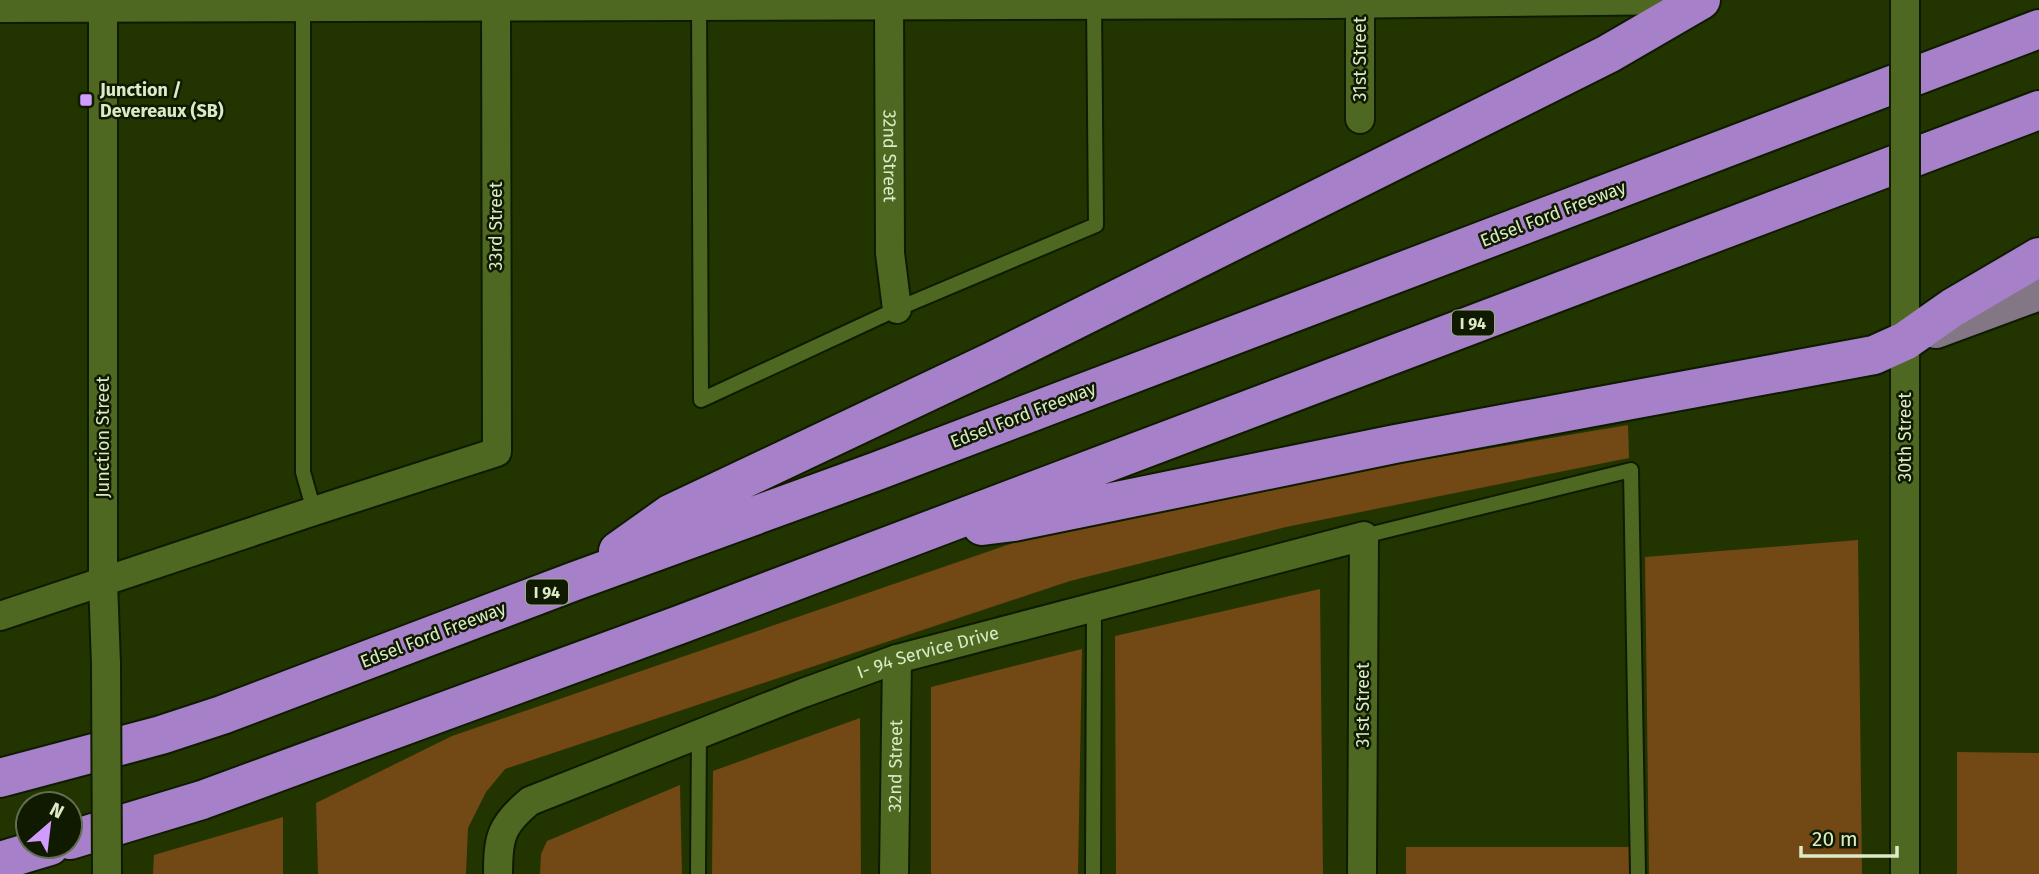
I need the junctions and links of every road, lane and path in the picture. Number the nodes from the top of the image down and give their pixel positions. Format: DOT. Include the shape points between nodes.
graph roads {
  1 [pos="1688,0"];
  2 [pos="1701,0"];
  3 [pos="1905,0"];
  4 [pos="889,2"];
  5 [pos="1094,2"];
  6 [pos="1360,2"];
  7 [pos="496,3"];
  8 [pos="699,3"];
  9 [pos="103,4"];
  10 [pos="303,7"];
  11 [pos="0,8"];
  12 [pos="2039,29"];
  13 [pos="2039,110"];
  14 [pos="1360,119"];
  15 [pos="2039,257"];
  16 [pos="2039,291"];
  17 [pos="897,309"];
  18 [pos="1905,341"];
  19 [pos="314,511"];
  20 [pos="907,537"];
  21 [pos="1364,537"];
  22 [pos="575,581"];
  23 [pos="103,582"];
  24 [pos="1094,606"];
  25 [pos="0,616"];
  26 [pos="897,659"];
  27 [pos="698,734"];
  28 [pos="0,778"];
  29 [pos="84,836"];
  30 [pos="107,874"];
  31 [pos="498,874"];
  32 [pos="698,874"];
  33 [pos="894,874"];
  34 [pos="1093,874"];
  35 [pos="1362,874"];
  36 [pos="1638,874"];
  37 [pos="1905,874"];
  1 -- 6 [label="street"];
  2 -- 22 [label="highway" via="1608,54 993,361 670,514"];
  3 -- 18 [label="street, 30th Street, bridge"];
  4 -- 5 [label="street"];
  4 -- 8 [label="street"];
  4 -- 17 [label="street, 32nd Street" via="890,253"];
  5 -- 6 [label="street"];
  5 -- 17 [label="lane" via="1096,225"];
  6 -- 14 [label="street, 31st Street"];
  7 -- 8 [label="street"];
  7 -- 10 [label="street"];
  7 -- 19 [label="street, 33rd Street" via="497,452"];
  8 -- 17 [label="lane" via="701,400"];
  9 -- 10 [label="street"];
  9 -- 11 [label="street"];
  9 -- 23 [label="street, Junction Street"];
  10 -- 19 [label="lane" via="303,472"];
  12 -- 22 [label="highway, Edsel Ford Freeway / I 94" via="877,471"];
  13 -- 20 [label="highway, I 94"];
  15 -- 18 [label="highway"];
  16 -- 18 [label="main road"];
  18 -- 20 [label="highway" via="1867,356 1395,444 1014,522"];
  18 -- 37 [label="street, 30th Street"];
  19 -- 23 [label="street"];
  20 -- 29 [label="highway, I 94" via="202,800"];
  21 -- 24 [label="street, I- 94 Service Drive"];
  21 -- 35 [label="street, 31st Street"];
  21 -- 36 [label="lane" via="1631,470"];
  22 -- 28 [label="highway, Edsel Ford Freeway / I 94" via="222,715"];
  23 -- 25 [label="street"];
  23 -- 30 [label="street, Junction Street, bridge"];
  24 -- 26 [label="street, I- 94 Service Drive"];
  24 -- 34 [label="lane"];
  26 -- 27 [label="street, I- 94 Service Drive"];
  26 -- 33 [label="street, 32nd Street"];
  27 -- 31 [label="street, I- 94 Service Drive" via="530,801 510,818 499,838"];
  27 -- 32 [label="lane"];
}
